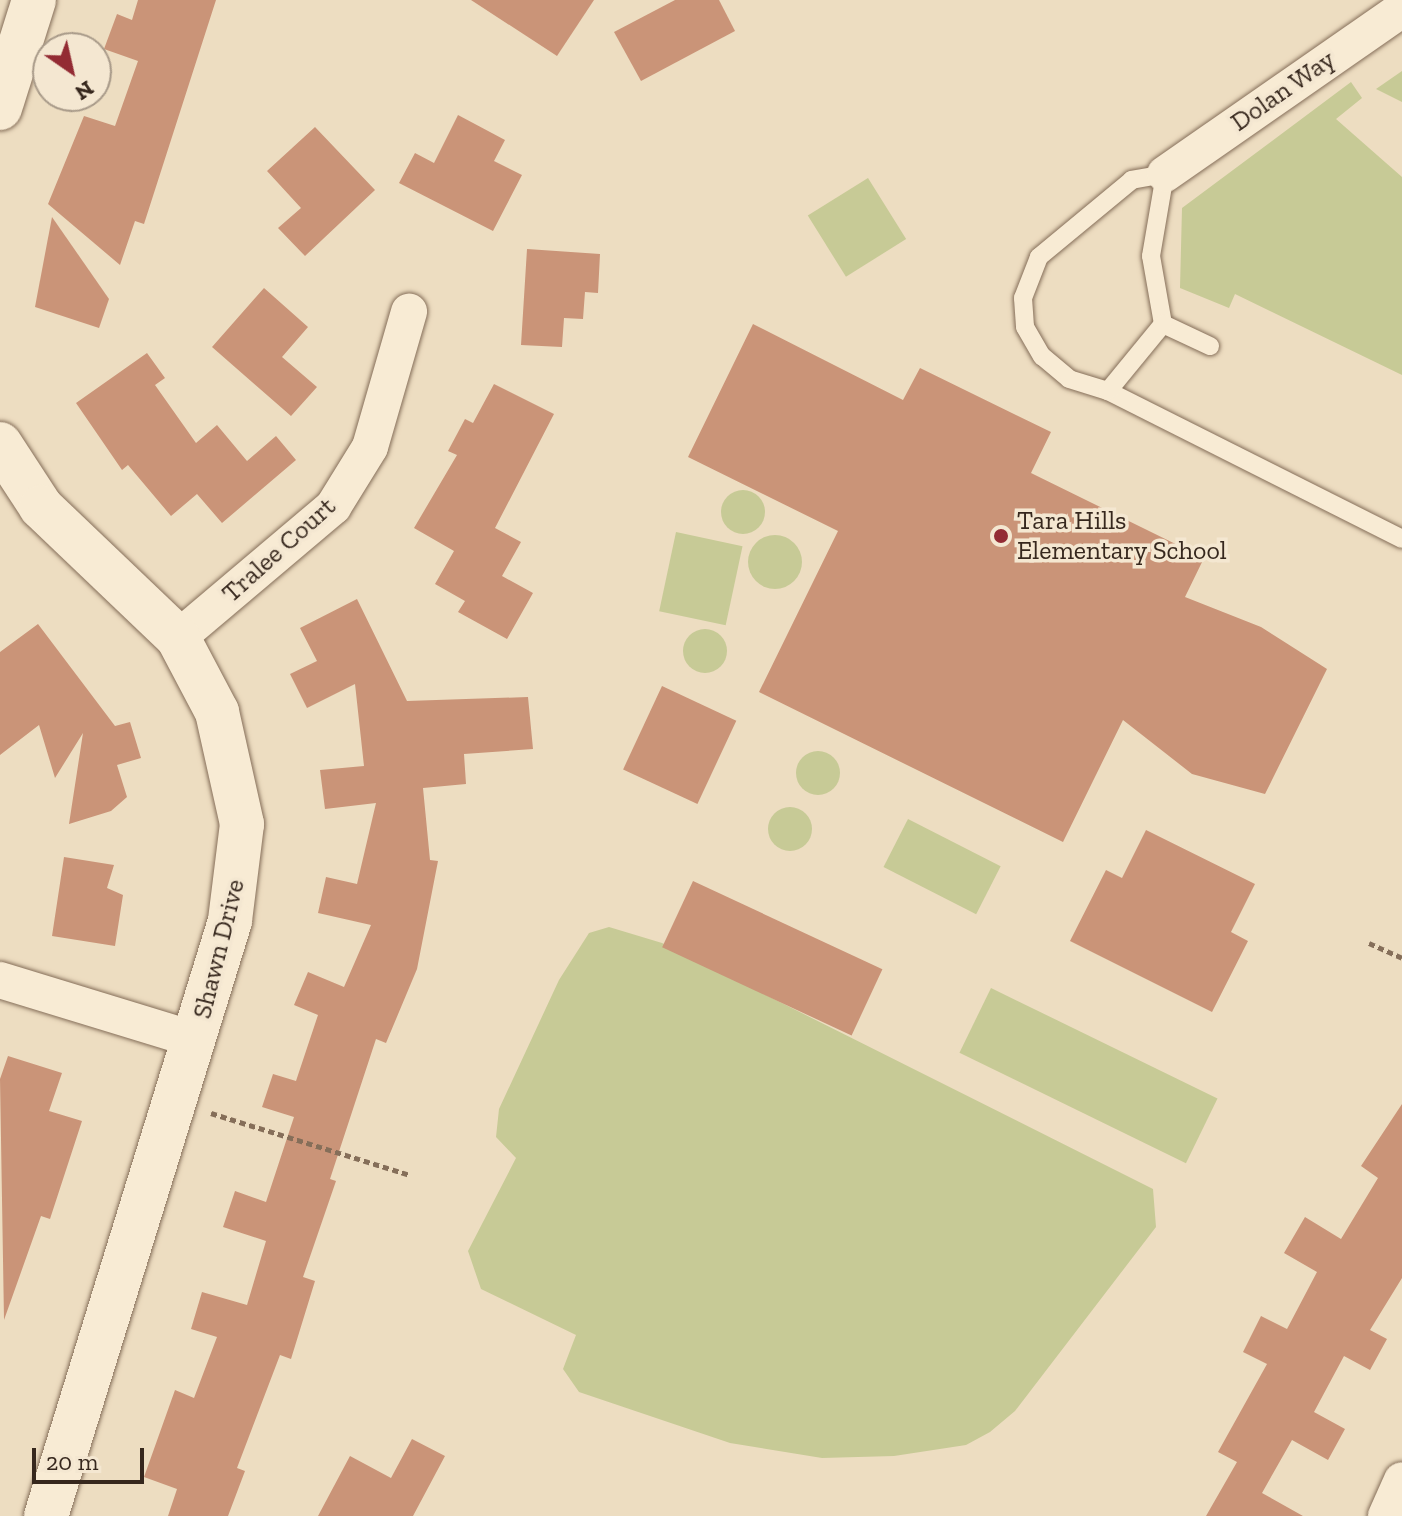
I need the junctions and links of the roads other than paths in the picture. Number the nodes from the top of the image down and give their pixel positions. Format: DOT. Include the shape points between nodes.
graph roads {
  1 [pos="34,0"];
  2 [pos="1402,9"];
  3 [pos="2,91"];
  4 [pos="1165,174"];
  5 [pos="409,312"];
  6 [pos="1163,324"];
  7 [pos="1210,346"];
  8 [pos="1108,391"];
  9 [pos="0,444"];
  10 [pos="1402,539"];
  11 [pos="178,638"];
  12 [pos="0,980"];
  13 [pos="196,1040"];
  14 [pos="1402,1480"];
  15 [pos="46,1516"];
  16 [pos="1386,1516"];
  1 -- 3 [label="street"];
  2 -- 4 [label="street, Dolan Way"];
  4 -- 6 [label="lane" via="1151,256"];
  4 -- 8 [label="lane" via="1132,180 1039,257 1023,298 1025,327 1042,356 1069,379"];
  5 -- 11 [label="street, Tralee Court" via="370,447 333,507"];
  6 -- 7 [label="lane"];
  6 -- 8 [label="lane"];
  8 -- 10 [label="lane"];
  9 -- 11 [label="street, Shawn Drive" via="41,507"];
  11 -- 13 [label="street, Shawn Drive" via="217,712 242,824 230,921"];
  12 -- 13 [label="street"];
  13 -- 15 [label="street, Shawn Drive"];
  14 -- 16 [label="street"];
}
